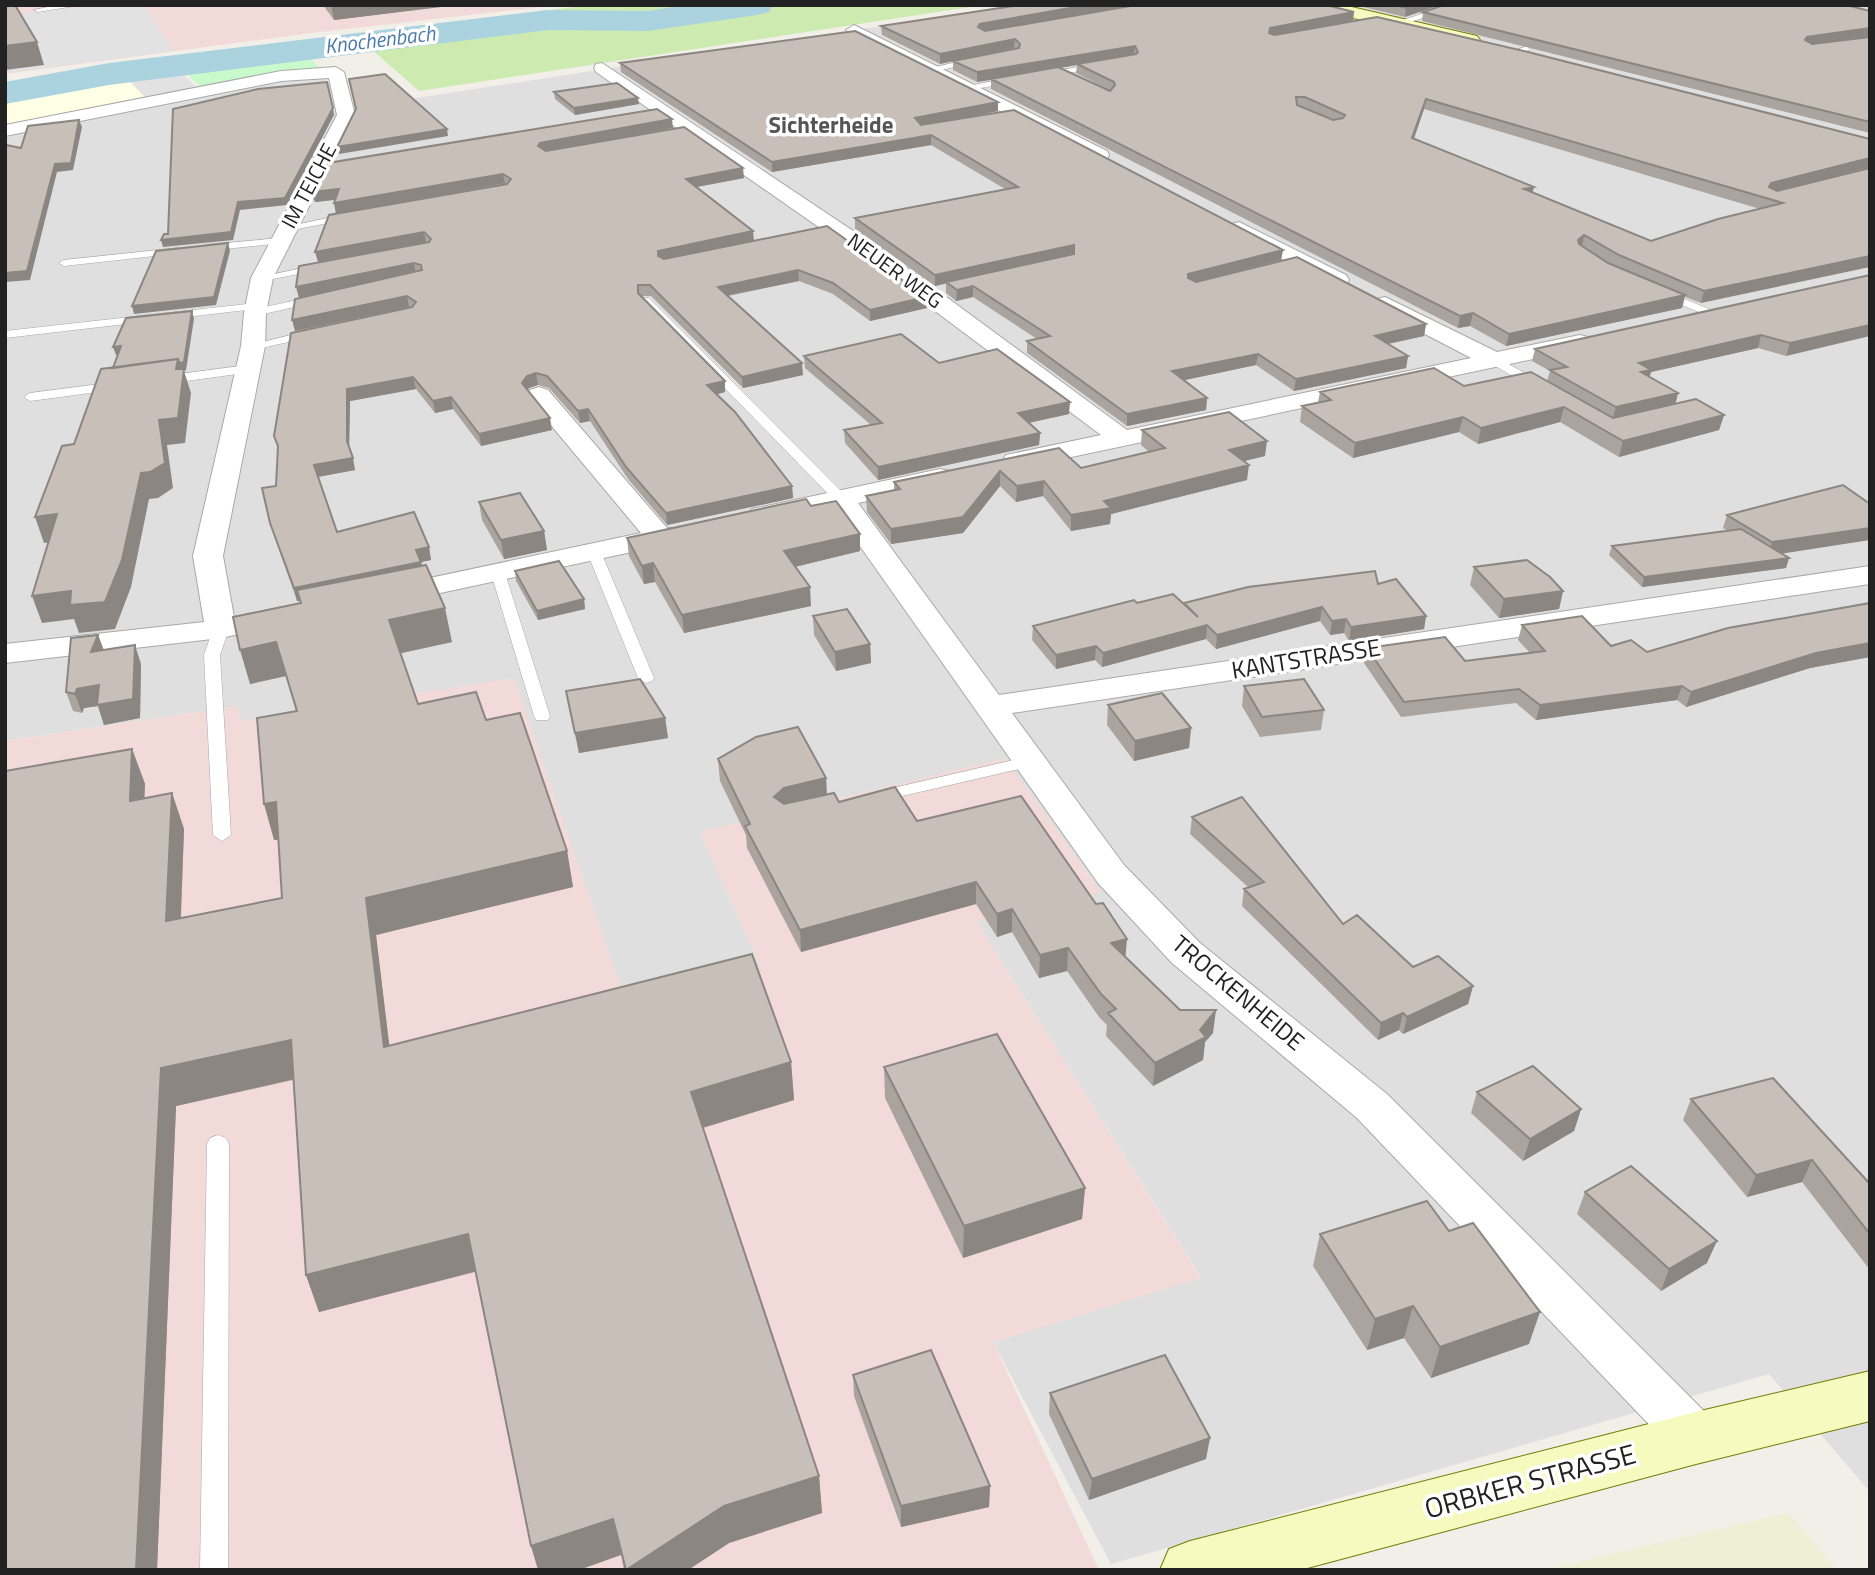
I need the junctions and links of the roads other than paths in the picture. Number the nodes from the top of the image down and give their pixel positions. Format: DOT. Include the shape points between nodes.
graph roads {
  1 [pos="78,5"];
  2 [pos="1320,5"];
  3 [pos="1458,5"];
  4 [pos="37,9"];
  5 [pos="1393,21"];
  6 [pos="1361,25"];
  7 [pos="854,30"];
  8 [pos="1519,51"];
  9 [pos="991,58"];
  10 [pos="1108,63"];
  11 [pos="602,68"];
  12 [pos="931,69"];
  13 [pos="1060,72"];
  14 [pos="1034,76"];
  15 [pos="1020,78"];
  16 [pos="1072,78"];
  17 [pos="968,87"];
  18 [pos="663,109"];
  19 [pos="1021,113"];
  20 [pos="635,114"];
  21 [pos="994,117"];
  22 [pos="5,131"];
  23 [pos="348,160"];
  24 [pos="1115,163"];
  25 [pos="320,165"];
  26 [pos="368,213"];
  27 [pos="1224,220"];
  28 [pos="283,234"];
  29 [pos="198,249"];
  30 [pos="185,251"];
  31 [pos="64,263"];
  32 [pos="330,265"];
  33 [pos="262,278"];
  34 [pos="1648,287"];
  35 [pos="335,295"];
  36 [pos="645,300"];
  37 [pos="1737,307"];
  38 [pos="256,309"];
  39 [pos="1710,313"];
  40 [pos="1670,322"];
  41 [pos="318,332"];
  42 [pos="5,335"];
  43 [pos="1602,337"];
  44 [pos="1494,360"];
  45 [pos="249,365"];
  46 [pos="151,385"];
  47 [pos="130,388"];
  48 [pos="1552,394"];
  49 [pos="539,395"];
  50 [pos="29,401"];
  51 [pos="1123,439"];
  52 [pos="988,467"];
  53 [pos="961,472"];
  54 [pos="840,498"];
  55 [pos="737,520"];
  56 [pos="698,529"];
  57 [pos="660,538"];
  58 [pos="594,552"];
  59 [pos="498,573"];
  60 [pos="1870,575"];
  61 [pos="366,600"];
  62 [pos="313,610"];
  63 [pos="221,629"];
  64 [pos="5,654"];
  65 [pos="646,677"];
  66 [pos="992,706"];
  67 [pos="542,716"];
  68 [pos="1031,761"];
  69 [pos="855,802"];
  70 [pos="222,835"];
  71 [pos="218,1144"];
  72 [pos="1870,1396"];
  73 [pos="1696,1438"];
  74 [pos="214,1570"];
  75 [pos="1190,1570"];
  1 -- 4 [label="lane"];
  2 -- 5 [label="street"];
  3 -- 5 [label="lane"];
  5 -- 6 [label="lane"];
  5 -- 8 [label="street"];
  7 -- 12 [label="street"];
  9 -- 12 [label="lane"];
  10 -- 13 [label="lane"];
  11 -- 18 [label="street, NEUER WEG"];
  12 -- 17 [label="street"];
  13 -- 14 [label="lane"];
  13 -- 16 [label="lane"];
  15 -- 17 [label="lane"];
  17 -- 19 [label="street"];
  18 -- 20 [label="street"];
  18 -- 51 [label="street, NEUER WEG" via="686,131 829,230 932,291"];
  19 -- 21 [label="lane"];
  19 -- 24 [label="street"];
  22 -- 25 [label="street, IM TEICHE" via="281,76 336,72 346,115"];
  23 -- 25 [label="street"];
  25 -- 28 [label="street, IM TEICHE"];
  26 -- 28 [label="lane"];
  27 -- 44 [label="street" via="1294,262"];
  28 -- 29 [label="lane"];
  28 -- 33 [label="street, IM TEICHE"];
  30 -- 31 [label="lane"];
  32 -- 33 [label="lane"];
  33 -- 38 [label="street, IM TEICHE"];
  34 -- 39 [label="lane"];
  35 -- 38 [label="lane"];
  36 -- 54 [label="lane"];
  37 -- 39 [label="street"];
  38 -- 42 [label="lane"];
  38 -- 45 [label="street, IM TEICHE"];
  39 -- 40 [label="street"];
  41 -- 45 [label="lane"];
  43 -- 44 [label="street"];
  44 -- 48 [label="lane"];
  44 -- 51 [label="street"];
  45 -- 46 [label="lane"];
  45 -- 63 [label="street, IM TEICHE" via="208,556"];
  47 -- 50 [label="lane"];
  49 -- 57 [label="street"];
  51 -- 52 [label="street"];
  53 -- 54 [label="street"];
  54 -- 55 [label="street"];
  54 -- 66 [label="street, TROCKENHEIDE"];
  56 -- 57 [label="street"];
  57 -- 58 [label="street"];
  58 -- 59 [label="street"];
  58 -- 65 [label="lane"];
  59 -- 61 [label="street"];
  59 -- 67 [label="lane"];
  60 -- 66 [label="street, KANTSTRASSE"];
  62 -- 63 [label="street"];
  63 -- 64 [label="street"];
  63 -- 70 [label="lane" via="212,655"];
  66 -- 68 [label="street, TROCKENHEIDE"];
  68 -- 69 [label="lane"];
  68 -- 73 [label="street, TROCKENHEIDE" via="1111,874 1186,953 1372,1106"];
  71 -- 74 [label="lane"];
  72 -- 73 [label="street, ORBKER STRASSE"];
  73 -- 75 [label="street, ORBKER STRASSE"];
}
